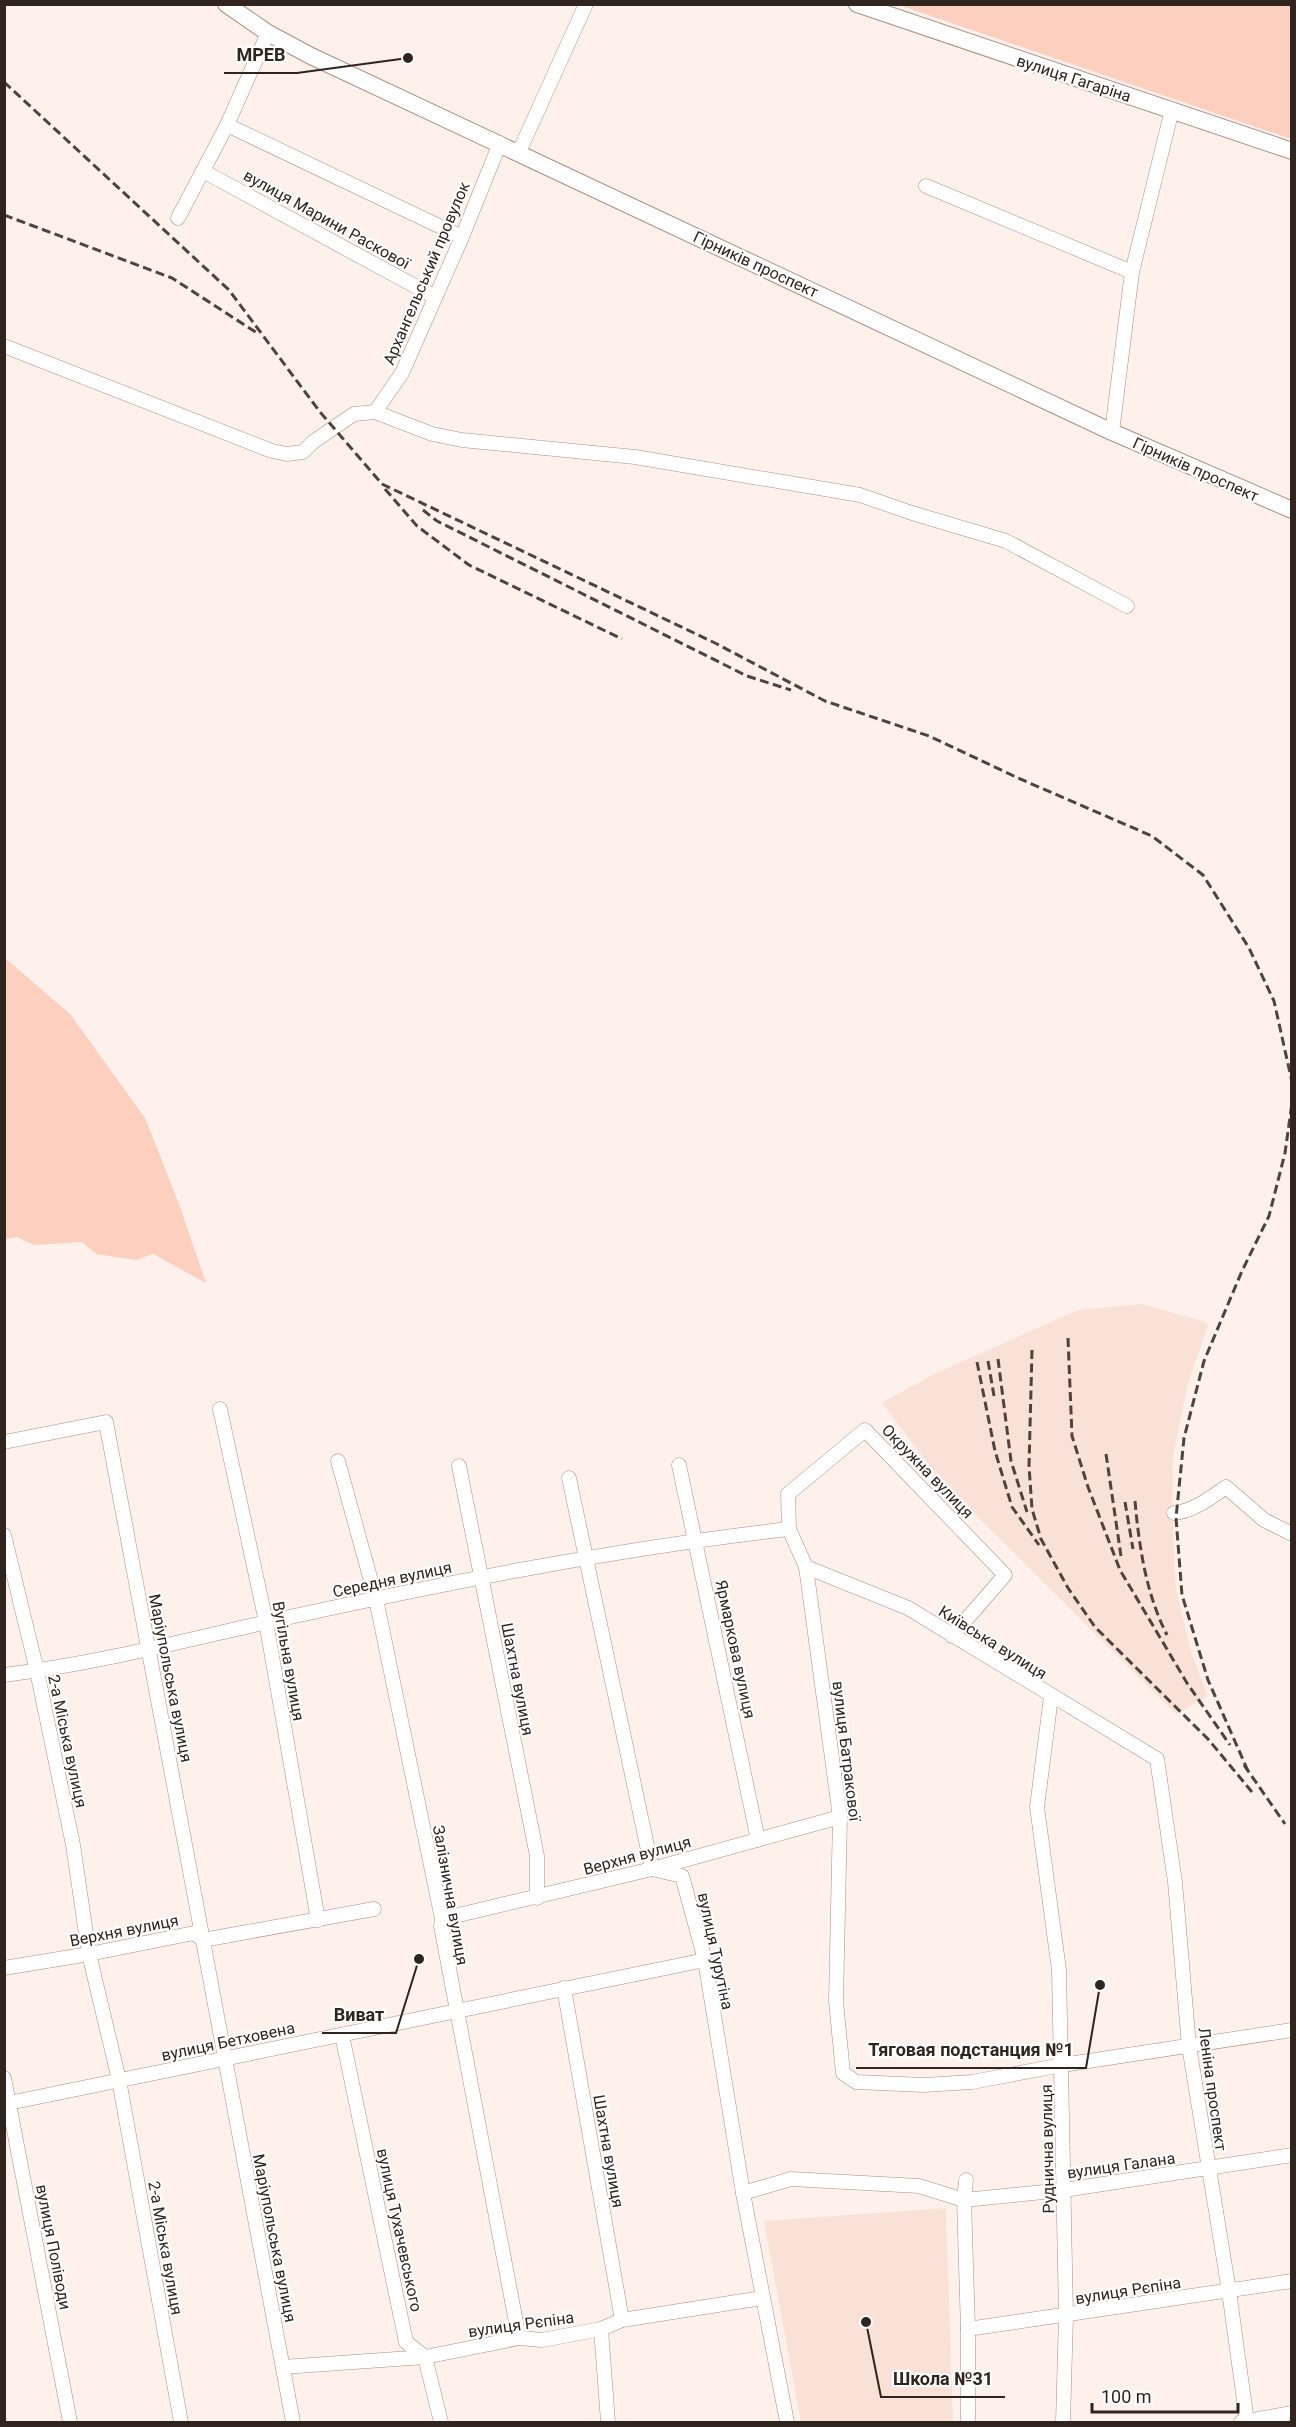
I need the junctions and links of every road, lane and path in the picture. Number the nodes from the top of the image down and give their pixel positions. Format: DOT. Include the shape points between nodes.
graph roads {
  1 [pos="226,4"];
  2 [pos="586,4"];
  3 [pos="857,4"];
  4 [pos="268,33"];
  5 [pos="1172,110"];
  6 [pos="227,125"];
  7 [pos="500,143"];
  8 [pos="1292,151"];
  9 [pos="519,152"];
  10 [pos="203,171"];
  11 [pos="926,186"];
  12 [pos="178,218"];
  13 [pos="462,237"];
  14 [pos="1132,272"];
  15 [pos="435,297"];
  16 [pos="4,346"];
  17 [pos="375,412"];
  18 [pos="1112,432"];
  19 [pos="1292,510"];
  20 [pos="1127,606"];
  21 [pos="220,1409"];
  22 [pos="4,1442"];
  23 [pos="338,1461"];
  24 [pos="679,1465"];
  25 [pos="459,1466"];
  26 [pos="569,1478"];
  27 [pos="1174,1513"];
  28 [pos="789,1529"];
  29 [pos="1292,1534"];
  30 [pos="4,1535"];
  31 [pos="696,1539"];
  32 [pos="587,1557"];
  33 [pos="806,1567"];
  34 [pos="481,1577"];
  35 [pos="375,1599"];
  36 [pos="266,1622"];
  37 [pos="952,1636"];
  38 [pos="149,1650"];
  39 [pos="37,1671"];
  40 [pos="4,1675"];
  41 [pos="1051,1697"];
  42 [pos="1157,1759"];
  43 [pos="840,1817"];
  44 [pos="758,1840"];
  45 [pos="652,1869"];
  46 [pos="537,1898"];
  47 [pos="374,1909"];
  48 [pos="442,1919"];
  49 [pos="318,1920"];
  50 [pos="203,1940"];
  51 [pos="89,1954"];
  52 [pos="705,1959"];
  53 [pos="4,1968"];
  54 [pos="564,1988"];
  55 [pos="456,2011"];
  56 [pos="1292,2030"];
  57 [pos="342,2035"];
  58 [pos="1189,2046"];
  59 [pos="225,2059"];
  60 [pos="1062,2065"];
  61 [pos="4,2078"];
  62 [pos="119,2080"];
  63 [pos="7,2103"];
  64 [pos="1292,2155"];
  65 [pos="1208,2169"];
  66 [pos="966,2180"];
  67 [pos="1064,2190"];
  68 [pos="743,2193"];
  69 [pos="964,2200"];
  70 [pos="1292,2281"];
  71 [pos="1230,2292"];
  72 [pos="762,2298"];
  73 [pos="1065,2316"];
  74 [pos="622,2320"];
  75 [pos="601,2329"];
  76 [pos="968,2329"];
  77 [pos="519,2338"];
  78 [pos="425,2358"];
  79 [pos="283,2367"];
  80 [pos="1292,2414"];
  81 [pos="70,2422"];
  82 [pos="181,2422"];
  83 [pos="294,2422"];
  84 [pos="441,2422"];
  85 [pos="608,2422"];
  86 [pos="787,2422"];
  87 [pos="968,2422"];
  88 [pos="1063,2422"];
  89 [pos="1241,2422"];
  90 [pos="1247,2422"];
  1 -- 4 [label="main road, Гірників проспект"];
  2 -- 9 [label="street"];
  3 -- 5 [label="main road, вулиця Гагаріна"];
  4 -- 6 [label="street"];
  4 -- 7 [label="main road, Гірників проспект"];
  5 -- 8 [label="main road, вулиця Гагаріна"];
  5 -- 14 [label="street"];
  6 -- 10 [label="street"];
  6 -- 13 [label="street"];
  7 -- 9 [label="main road, Гірників проспект"];
  7 -- 13 [label="street, Архангельський провулок"];
  9 -- 18 [label="main road, Гірників проспект"];
  10 -- 12 [label="street"];
  10 -- 15 [label="street, вулиця Марини Раскової"];
  11 -- 14 [label="street"];
  13 -- 15 [label="street, Архангельський провулок"];
  14 -- 18 [label="street"];
  15 -- 17 [label="street, Архангельський провулок" via="402,373"];
  16 -- 17 [label="street" via="287,454 303,452 354,414"];
  17 -- 20 [label="street" via="432,434 462,440 635,457 860,495 1006,541"];
  18 -- 19 [label="main road, Гірників проспект"];
  21 -- 36 [label="street, Вугільна вулиця"];
  22 -- 38 [label="street, Маріупольська вулиця" via="106,1422"];
  23 -- 35 [label="street, Залізнична вулиця"];
  24 -- 31 [label="street, Ярмаркова вулиця"];
  25 -- 34 [label="street, Шахтна вулиця"];
  26 -- 32 [label="street"];
  27 -- 29 [label="street" via="1206,1501 1226,1487 1264,1521"];
  28 -- 31 [label="street, Середня вулиця"];
  28 -- 33 [label="street, вулиця Батракової"];
  28 -- 37 [label="street, Окружна вулиця" via="788,1494 865,1430 1005,1575"];
  30 -- 39 [label="street, 2-а Міська вулиця"];
  31 -- 32 [label="street, Середня вулиця"];
  31 -- 44 [label="street, Ярмаркова вулиця"];
  32 -- 34 [label="street, Середня вулиця"];
  32 -- 45 [label="street"];
  33 -- 37 [label="street, Київська вулиця" via="908,1608"];
  33 -- 43 [label="street, вулиця Батракової"];
  34 -- 35 [label="street, Середня вулиця"];
  34 -- 46 [label="street, Шахтна вулиця" via="537,1856"];
  35 -- 36 [label="street, Середня вулиця"];
  35 -- 48 [label="street, Залізнична вулиця"];
  36 -- 38 [label="street, Середня вулиця"];
  36 -- 49 [label="street, Вугільна вулиця"];
  37 -- 41 [label="street, Київська вулиця"];
  38 -- 39 [label="street, Середня вулиця"];
  38 -- 50 [label="street, Маріупольська вулиця"];
  39 -- 40 [label="street, Середня вулиця"];
  39 -- 51 [label="street, 2-а Міська вулиця" via="73,1845"];
  41 -- 42 [label="street, Київська вулиця"];
  41 -- 60 [label="street, Руднична вулиця" via="1037,1807 1059,1970"];
  42 -- 58 [label="street, Леніна проспект" via="1175,1882"];
  43 -- 44 [label="street, Верхня вулиця"];
  43 -- 60 [label="street, вулиця Батракової" via="836,2001 843,2073 856,2082 924,2085 972,2082"];
  44 -- 45 [label="street, Верхня вулиця"];
  45 -- 46 [label="street, Верхня вулиця"];
  45 -- 52 [label="street, вулиця Турутіна" via="682,1875"];
  46 -- 48 [label="street, Верхня вулиця"];
  47 -- 49 [label="street, Верхня вулиця"];
  48 -- 55 [label="street, Залізнична вулиця"];
  49 -- 50 [label="street, Верхня вулиця"];
  50 -- 51 [label="street, Верхня вулиця" via="194,1933"];
  50 -- 59 [label="street, Маріупольська вулиця"];
  51 -- 53 [label="street, Верхня вулиця"];
  51 -- 62 [label="street, 2-а Міська вулиця"];
  52 -- 54 [label="street, вулиця Бетховена"];
  52 -- 68 [label="street, вулиця Турутіна"];
  54 -- 55 [label="street, вулиця Бетховена"];
  54 -- 74 [label="street, Шахтна вулиця"];
  55 -- 57 [label="street, вулиця Бетховена"];
  55 -- 77 [label="street, Залізнична вулиця"];
  56 -- 58 [label="street"];
  57 -- 59 [label="street, вулиця Бетховена"];
  57 -- 78 [label="street, вулиця Тухачевського" via="406,2342"];
  58 -- 60 [label="street"];
  58 -- 65 [label="street, Леніна проспект"];
  59 -- 62 [label="street, вулиця Бетховена"];
  59 -- 79 [label="street, Маріупольська вулиця"];
  60 -- 67 [label="street, Руднична вулиця"];
  61 -- 63 [label="street, вулиця Поліводи"];
  62 -- 63 [label="street, вулиця Бетховена"];
  62 -- 82 [label="street, 2-а Міська вулиця"];
  63 -- 81 [label="street, вулиця Поліводи"];
  64 -- 65 [label="street, вулиця Галана"];
  65 -- 67 [label="street, вулиця Галана"];
  65 -- 71 [label="street, Леніна проспект"];
  66 -- 69 [label="street"];
  67 -- 69 [label="street, вулиця Галана"];
  67 -- 73 [label="street, Руднична вулиця"];
  68 -- 69 [label="street, вулиця Галана" via="791,2179 918,2186"];
  68 -- 72 [label="street, вулиця Турутіна"];
  69 -- 76 [label="street"];
  70 -- 71 [label="street, вулиця Рєпіна"];
  71 -- 73 [label="street, вулиця Рєпіна"];
  71 -- 90 [label="street, Леніна проспект"];
  72 -- 74 [label="street, вулиця Рєпіна"];
  72 -- 86 [label="street, вулиця Турутіна"];
  73 -- 76 [label="street, вулиця Рєпіна"];
  73 -- 88 [label="street, Руднична вулиця"];
  74 -- 75 [label="street, вулиця Рєпіна"];
  75 -- 77 [label="street, вулиця Рєпіна" via="542,2340"];
  75 -- 85 [label="street"];
  76 -- 87 [label="street"];
  77 -- 78 [label="street, вулиця Рєпіна"];
  78 -- 79 [label="street, вулиця Рєпіна"];
  78 -- 84 [label="street, вулиця Тухачевського"];
  79 -- 83 [label="street, Маріупольська вулиця"];
  80 -- 90 [label="street"];
  89 -- 90 [label="street"];
}
